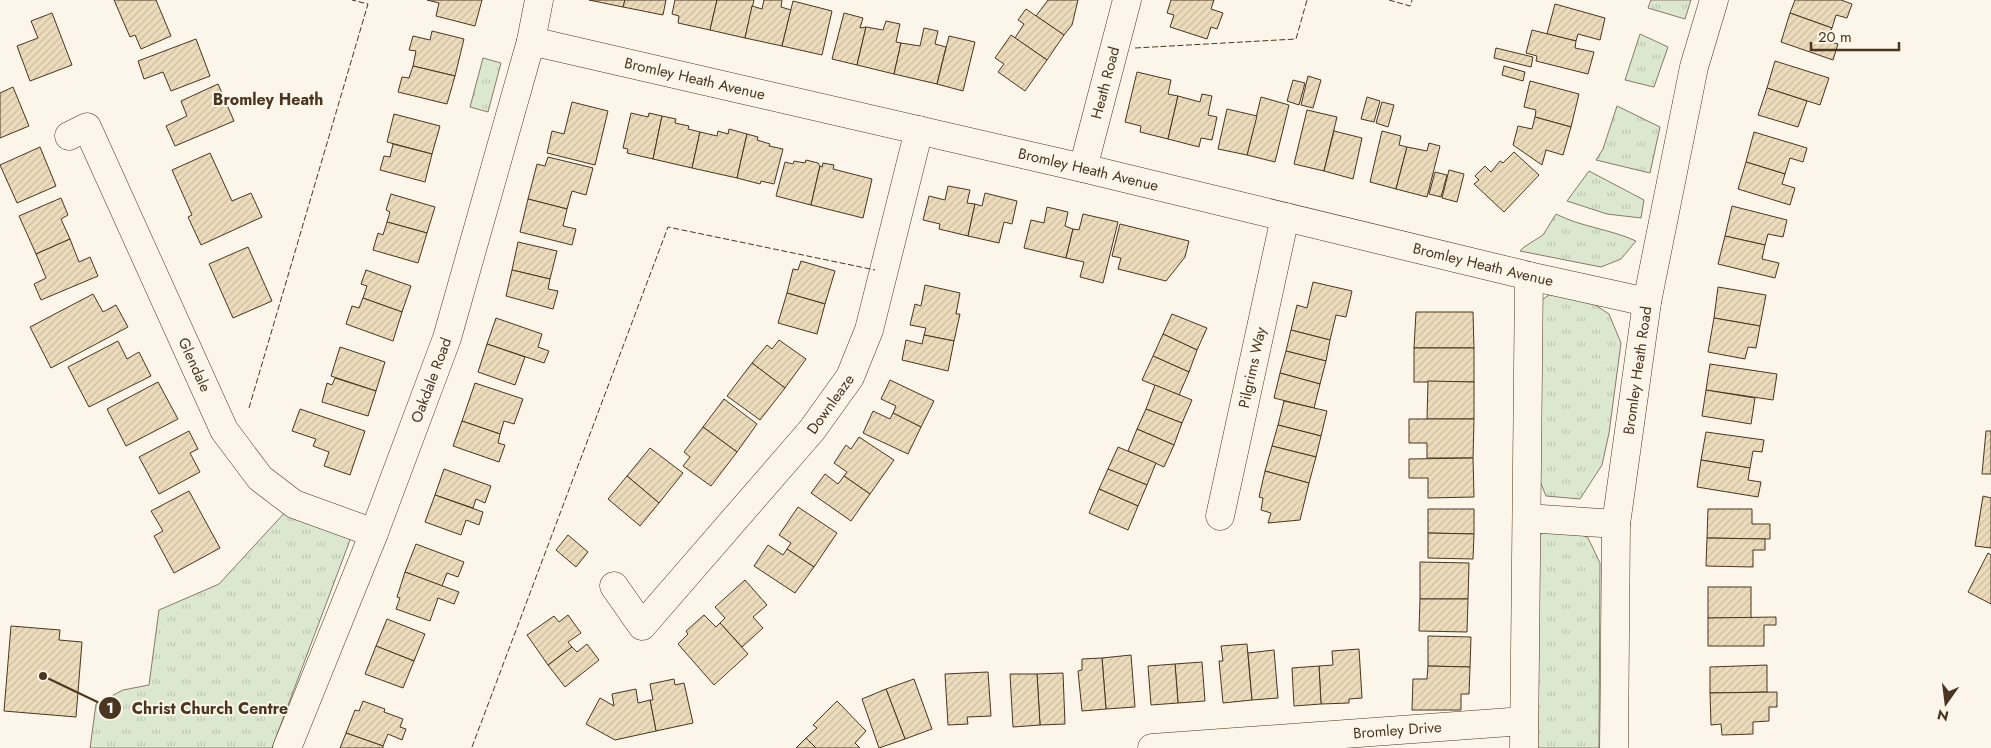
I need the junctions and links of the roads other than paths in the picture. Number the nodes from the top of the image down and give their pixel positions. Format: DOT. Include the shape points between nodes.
graph roads {
  1 [pos="539,0"];
  2 [pos="1127,0"];
  3 [pos="1714,0"];
  4 [pos="531,41"];
  5 [pos="86,125"];
  6 [pos="919,130"];
  7 [pos="1083,168"];
  8 [pos="1284,217"];
  9 [pos="1529,276"];
  10 [pos="1647,302"];
  11 [pos="1220,516"];
  12 [pos="1527,518"];
  13 [pos="1616,524"];
  14 [pos="374,533"];
  15 [pos="614,586"];
  16 [pos="1524,735"];
  17 [pos="287,748"];
  18 [pos="1152,748"];
  19 [pos="1614,748"];
  1 -- 4 [label="street, Oakdale Road"];
  2 -- 7 [label="street, Heath Road"];
  3 -- 10 [label="street, Bromley Heath Road" via="1694,67"];
  4 -- 6 [label="street, Bromley Heath Avenue"];
  4 -- 14 [label="street, Oakdale Road" via="446,338"];
  5 -- 14 [label="street, Glendale" via="224,430 260,478 294,504"];
  6 -- 7 [label="street, Bromley Heath Avenue"];
  6 -- 15 [label="street, Downleaze" via="869,330 850,377 649,636"];
  7 -- 8 [label="street, Bromley Heath Avenue"];
  8 -- 9 [label="street, Bromley Heath Avenue"];
  8 -- 11 [label="street, Pilgrims Way"];
  9 -- 10 [label="street, Bromley Heath Avenue"];
  9 -- 12 [label="street"];
  10 -- 13 [label="street, Bromley Heath Road"];
  12 -- 13 [label="street"];
  12 -- 16 [label="street"];
  13 -- 19 [label="street, Bromley Heath Road"];
  14 -- 17 [label="street, Oakdale Road"];
  16 -- 18 [label="street, Bromley Drive"];
}
